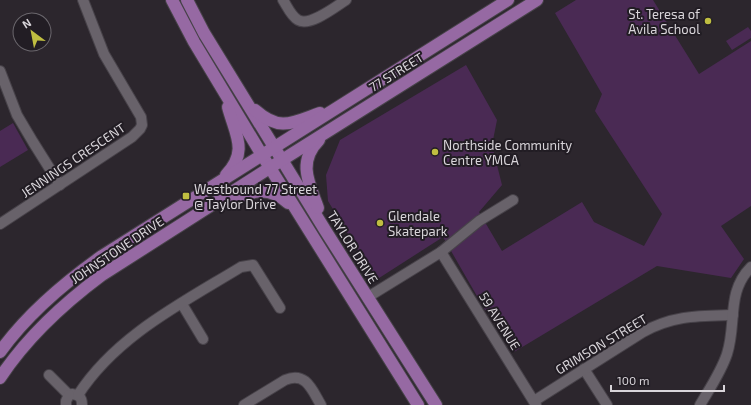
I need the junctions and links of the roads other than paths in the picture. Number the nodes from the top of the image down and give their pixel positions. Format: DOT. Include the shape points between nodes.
graph roads {
  1 [pos="83,0"];
  2 [pos="172,0"];
  3 [pos="187,0"];
  4 [pos="283,0"];
  5 [pos="346,0"];
  6 [pos="508,0"];
  7 [pos="537,0"];
  8 [pos="0,71"];
  9 [pos="224,92"];
  10 [pos="247,103"];
  11 [pos="344,105"];
  12 [pos="335,126"];
  13 [pos="275,147"];
  14 [pos="262,155"];
  15 [pos="282,159"];
  16 [pos="269,167"];
  17 [pos="218,183"];
  18 [pos="60,185"];
  19 [pos="513,200"];
  20 [pos="296,211"];
  21 [pos="196,215"];
  22 [pos="0,224"];
  23 [pos="325,230"];
  24 [pos="441,252"];
  25 [pos="751,267"];
  26 [pos="368,297"];
  27 [pos="182,304"];
  28 [pos="280,308"];
  29 [pos="733,315"];
  30 [pos="203,339"];
  31 [pos="0,352"];
  32 [pos="584,369"];
  33 [pos="49,375"];
  34 [pos="0,378"];
  35 [pos="71,398"];
  36 [pos="535,403"];
  37 [pos="82,405"];
  38 [pos="244,405"];
  39 [pos="321,405"];
  40 [pos="418,405"];
  41 [pos="436,405"];
  42 [pos="607,405"];
  43 [pos="700,405"];
  1 -- 18 [label="street, JENNINGS CRESCENT" via="104,54 139,114 142,125 132,137"];
  2 -- 9 [label="main road"];
  3 -- 10 [label="main road, TAYLOR DRIVE"];
  4 -- 5 [label="street" via="295,18 306,22 314,20"];
  6 -- 11 [label="main road, 77 STREET"];
  7 -- 12 [label="main road, 77 STREET"];
  8 -- 18 [label="street" via="17,115"];
  9 -- 14 [label="main road"];
  9 -- 17 [label="main road" via="238,139 239,154 231,169"];
  10 -- 11 [label="main road" via="264,118 278,124 305,119"];
  10 -- 13 [label="main road, TAYLOR DRIVE"];
  11 -- 13 [label="main road, 77 STREET"];
  12 -- 15 [label="main road, 77 STREET"];
  12 -- 23 [label="main road" via="310,150 305,163"];
  13 -- 14 [label="main road, 77 STREET"];
  13 -- 15 [label="main road, TAYLOR DRIVE"];
  14 -- 16 [label="main road"];
  14 -- 17 [label="main road, JOHNSTONE DRIVE"];
  15 -- 16 [label="main road, 77 STREET"];
  15 -- 23 [label="main road, TAYLOR DRIVE"];
  16 -- 20 [label="main road"];
  16 -- 21 [label="main road, JOHNSTONE DRIVE"];
  17 -- 31 [label="main road, JOHNSTONE DRIVE" via="87,267 45,302"];
  18 -- 22 [label="street, JENNINGS CRESCENT"];
  19 -- 24 [label="street" via="479,221"];
  20 -- 21 [label="main road" via="281,196 267,191 238,197"];
  20 -- 40 [label="main road"];
  21 -- 34 [label="main road, JOHNSTONE DRIVE" via="111,268 73,297 44,324"];
  23 -- 26 [label="main road, TAYLOR DRIVE"];
  24 -- 26 [label="street"];
  24 -- 36 [label="street, 59 AVENUE"];
  25 -- 29 [label="street" via="737,288"];
  26 -- 41 [label="main road, TAYLOR DRIVE"];
  27 -- 28 [label="street" via="241,267 253,265"];
  27 -- 30 [label="street"];
  27 -- 35 [label="street" via="136,333 103,362"];
  29 -- 32 [label="street, GRIMSON STREET" via="684,318 660,324"];
  29 -- 43 [label="street" via="727,354"];
  32 -- 36 [label="street, GRIMSON STREET"];
  32 -- 42 [label="street"];
  33 -- 35 [label="street"];
  35 -- 37 [label="street" via="81,398"];
  38 -- 39 [label="street" via="284,380 297,377 309,385"];
}
